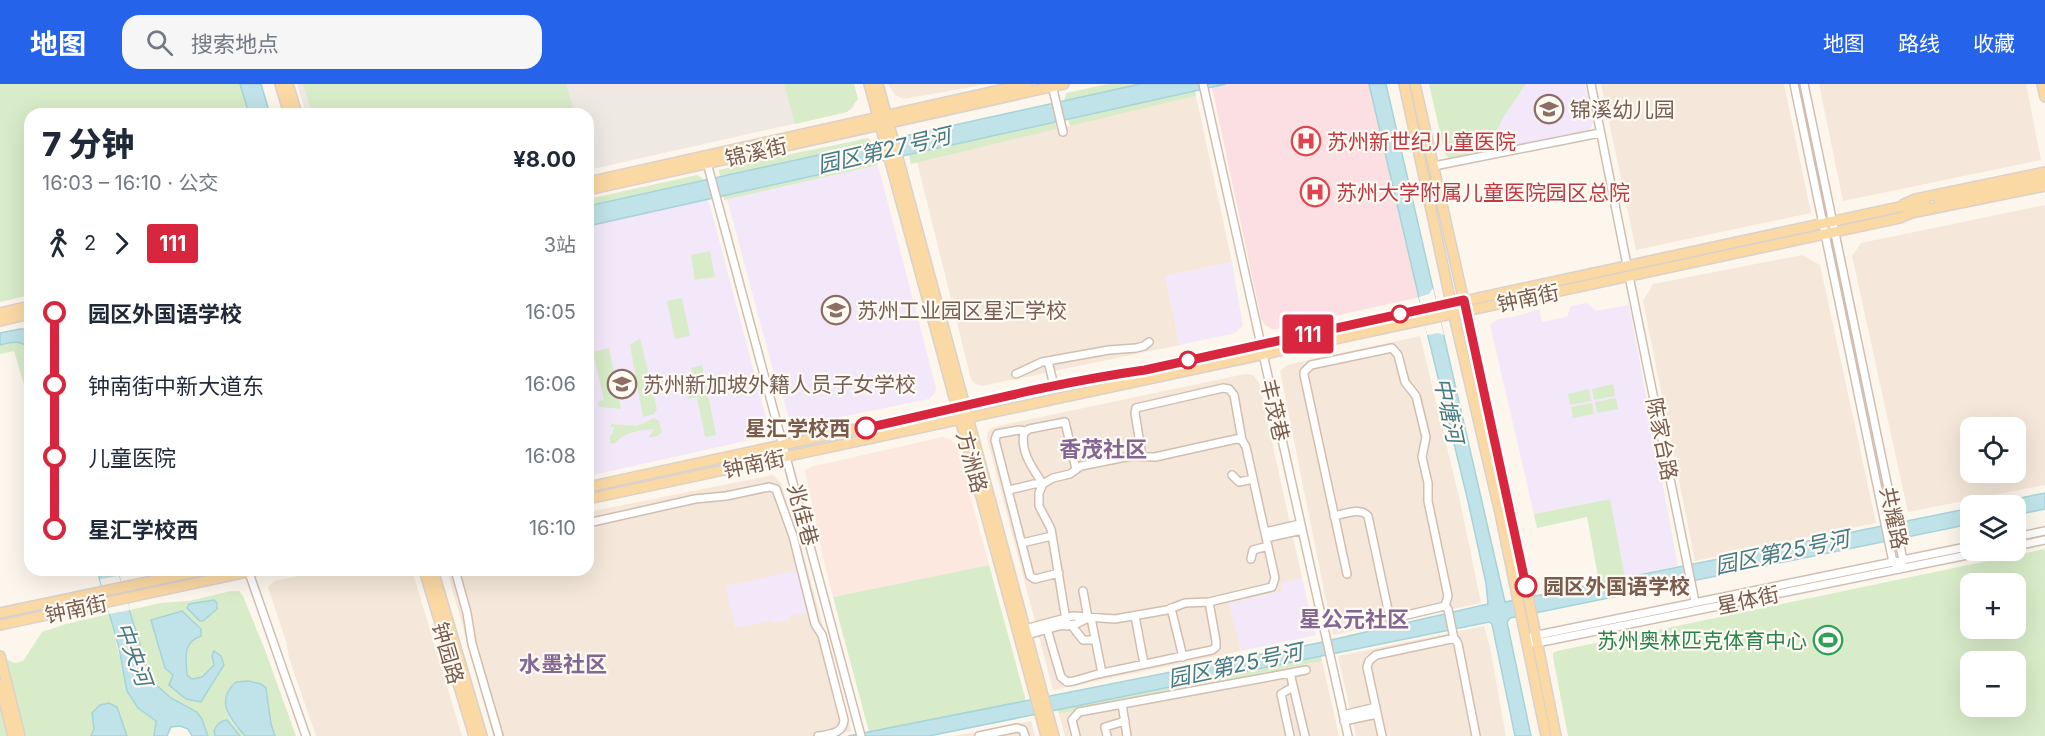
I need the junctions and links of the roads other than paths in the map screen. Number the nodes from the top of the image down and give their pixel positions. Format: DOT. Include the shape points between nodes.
graph roads {
  1 [pos="280,84"];
  2 [pos="288,84"];
  3 [pos="868,84"];
  4 [pos="878,84"];
  5 [pos="1027,84"];
  6 [pos="1064,84"];
  7 [pos="1203,84"];
  8 [pos="1404,84"];
  9 [pos="1415,84"];
  10 [pos="1590,84"];
  11 [pos="1794,84"];
  12 [pos="1804,84"];
  13 [pos="2042,84"];
  14 [pos="1052,85"];
  15 [pos="2045,97"];
  16 [pos="287,108"];
  17 [pos="295,108"];
  18 [pos="883,120"];
  19 [pos="1063,132"];
  20 [pos="1600,133"];
  21 [pos="706,160"];
  22 [pos="1434,166"];
  23 [pos="2045,172"];
  24 [pos="2045,179"];
  25 [pos="594,181"];
  26 [pos="2045,186"];
  27 [pos="594,188"];
  28 [pos="2004,191"];
  29 [pos="2045,192"];
  30 [pos="1899,207"];
  31 [pos="1900,218"];
  32 [pos="1828,222"];
  33 [pos="1830,233"];
  34 [pos="1627,265"];
  35 [pos="1629,276"];
  36 [pos="1464,300"];
  37 [pos="1451,303"];
  38 [pos="24,307"];
  39 [pos="1466,311"];
  40 [pos="0,313"];
  41 [pos="1454,314"];
  42 [pos="24,315"];
  43 [pos="0,321"];
  44 [pos="1149,342"];
  45 [pos="1261,349"];
  46 [pos="1048,361"];
  47 [pos="1016,374"];
  48 [pos="1054,386"];
  49 [pos="961,407"];
  50 [pos="964,418"];
  51 [pos="1025,431"];
  52 [pos="1242,440"];
  53 [pos="784,446"];
  54 [pos="1142,456"];
  55 [pos="787,457"];
  56 [pos="1076,469"];
  57 [pos="1232,475"];
  58 [pos="1253,479"];
  59 [pos="594,486"];
  60 [pos="1042,486"];
  61 [pos="1009,490"];
  62 [pos="594,498"];
  63 [pos="1334,516"];
  64 [pos="594,521"];
  65 [pos="1301,527"];
  66 [pos="2045,531"];
  67 [pos="2026,535"];
  68 [pos="1052,536"];
  69 [pos="1266,539"];
  70 [pos="2045,540"];
  71 [pos="1022,543"];
  72 [pos="2026,544"];
  73 [pos="1960,548"];
  74 [pos="1960,557"];
  75 [pos="1251,559"];
  76 [pos="1903,560"];
  77 [pos="1893,562"];
  78 [pos="1899,569"];
  79 [pos="1059,573"];
  80 [pos="1347,574"];
  81 [pos="175,576"];
  82 [pos="223,576"];
  83 [pos="252,576"];
  84 [pos="426,576"];
  85 [pos="435,576"];
  86 [pos="457,576"];
  87 [pos="1083,591"];
  88 [pos="1209,602"];
  89 [pos="1695,602"];
  90 [pos="1172,608"];
  91 [pos="1447,609"];
  92 [pos="0,613"];
  93 [pos="1135,616"];
  94 [pos="830,617"];
  95 [pos="1090,618"];
  96 [pos="815,621"];
  97 [pos="1068,623"];
  98 [pos="0,625"];
  99 [pos="1047,630"];
  100 [pos="1026,632"];
  101 [pos="1453,635"];
  102 [pos="1537,639"];
  103 [pos="1095,640"];
  104 [pos="1526,641"];
  105 [pos="0,656"];
  106 [pos="1183,657"];
  107 [pos="1144,664"];
  108 [pos="1306,670"];
  109 [pos="1102,673"];
  110 [pos="1290,673"];
  111 [pos="0,685"];
  112 [pos="1293,687"];
  113 [pos="1040,698"];
  114 [pos="1122,704"];
  115 [pos="1377,710"];
  116 [pos="1044,712"];
  117 [pos="1344,718"];
  118 [pos="1125,721"];
  119 [pos="861,735"];
  120 [pos="988,735"];
  121 [pos="13,736"];
  122 [pos="20,736"];
  123 [pos="306,736"];
  124 [pos="474,736"];
  125 [pos="482,736"];
  126 [pos="499,736"];
  127 [pos="818,736"];
  128 [pos="979,736"];
  129 [pos="1025,736"];
  130 [pos="1046,736"];
  131 [pos="1054,736"];
  132 [pos="1076,736"];
  133 [pos="1107,736"];
  134 [pos="1127,736"];
  135 [pos="1290,736"];
  136 [pos="1305,736"];
  137 [pos="1348,736"];
  138 [pos="1382,736"];
  139 [pos="1476,736"];
  140 [pos="1546,736"];
  141 [pos="1556,736"];
  1 -- 16 [label="main road"];
  2 -- 17 [label="main road"];
  3 -- 18 [label="main road, 方洲路"];
  4 -- 18 [label="main road, 方洲路"];
  5 -- 18 [label="main road, 锦溪街"];
  6 -- 14 [label="main road, 锦溪街"];
  7 -- 45 [label="street, 丰茂巷"];
  8 -- 37 [label="main road"];
  9 -- 22 [label="main road"];
  10 -- 20 [label="street"];
  11 -- 32 [label="street, 共耀路"];
  12 -- 32 [label="street, 共耀路"];
  13 -- 15 [label="main road"];
  14 -- 18 [label="main road, 锦溪街"];
  14 -- 19 [label="street"];
  18 -- 21 [label="main road, 锦溪街"];
  18 -- 49 [label="main road, 方洲路"];
  20 -- 22 [label="street"];
  20 -- 34 [label="street"];
  21 -- 25 [label="main road, 锦溪街"];
  21 -- 27 [label="main road, 锦溪街"];
  21 -- 53 [label="street, 兆佳巷"];
  22 -- 36 [label="main road"];
  23 -- 30 [label="main road" via="1915,199"];
  24 -- 28 [label="main road, 钟南街"];
  26 -- 28 [label="main road, 钟南街"];
  28 -- 30 [label="main road, 钟南街"];
  28 -- 31 [label="main road, 钟南街"];
  29 -- 31 [label="main road" via="1912,219"];
  30 -- 32 [label="main road, 钟南街"];
  31 -- 33 [label="main road, 钟南街"];
  32 -- 33 [label="street, 共耀路"];
  32 -- 34 [label="main road, 钟南街"];
  33 -- 35 [label="main road, 钟南街"];
  33 -- 76 [label="street, 共耀路"];
  33 -- 77 [label="street, 共耀路"];
  34 -- 36 [label="main road, 钟南街"];
  35 -- 39 [label="main road, 钟南街"];
  35 -- 89 [label="street, 陈家台路"];
  36 -- 37 [label="main road, 钟南街"];
  36 -- 39 [label="main road"];
  37 -- 41 [label="main road"];
  37 -- 45 [label="main road, 钟南街"];
  38 -- 40 [label="main road"];
  39 -- 41 [label="main road, 钟南街"];
  39 -- 102 [label="main road"];
  41 -- 45 [label="main road, 钟南街"];
  41 -- 104 [label="main road"];
  42 -- 43 [label="main road"];
  44 -- 46 [label="street" via="1136,348"];
  45 -- 48 [label="main road, 钟南街"];
  45 -- 50 [label="main road, 钟南街"];
  45 -- 65 [label="street, 丰茂巷"];
  46 -- 47 [label="street"];
  46 -- 48 [label="street"];
  48 -- 49 [label="main road, 钟南街"];
  49 -- 50 [label="main road, 方洲路"];
  49 -- 53 [label="main road, 钟南街"];
  50 -- 55 [label="main road, 钟南街"];
  50 -- 100 [label="main road, 方洲路"];
  50 -- 113 [label="main road, 方洲路"];
  51 -- 56 [label="street" via="1065,422"];
  51 -- 60 [label="street" via="1024,451"];
  51 -- 61 [label="street" via="995,436"];
  52 -- 54 [label="street" via="1155,457"];
  52 -- 54 [label="street" via="1234,395 1223,388 1136,408"];
  52 -- 58 [label="street"];
  53 -- 55 [label="street, 兆佳巷"];
  53 -- 59 [label="main road, 钟南街"];
  54 -- 56 [label="street" via="1126,456"];
  55 -- 62 [label="main road, 钟南街"];
  55 -- 94 [label="street, 兆佳巷"];
  56 -- 60 [label="street"];
  57 -- 58 [label="street" via="1239,482"];
  58 -- 69 [label="street"];
  60 -- 61 [label="street"];
  60 -- 68 [label="street" via="1038,506"];
  61 -- 71 [label="street"];
  63 -- 80 [label="street"];
  63 -- 91 [label="street" via="1360,511 1368,516 1390,619"];
  63 -- 91 [label="street" via="1304,372 1311,365 1395,349 1405,382 1416,396 1426,436 1422,457 1448,596"];
  64 -- 96 [label="street" via="772,488 778,493 793,536"];
  65 -- 69 [label="street"];
  65 -- 117 [label="street, 丰茂巷"];
  66 -- 67 [label="street"];
  68 -- 71 [label="street"];
  68 -- 79 [label="street"];
  69 -- 75 [label="street" via="1253,550"];
  69 -- 88 [label="street" via="1275,578 1272,587"];
  70 -- 72 [label="street"];
  71 -- 79 [label="street" via="1031,578"];
  73 -- 76 [label="street, 星体街"];
  74 -- 78 [label="street, 星体街"];
  76 -- 77 [label="street, 星体街"];
  76 -- 78 [label="street, 共耀路"];
  77 -- 78 [label="street, 共耀路"];
  77 -- 89 [label="street, 星体街"];
  78 -- 102 [label="street, 星体街"];
  79 -- 97 [label="street"];
  81 -- 92 [label="main road, 钟南街"];
  82 -- 98 [label="main road, 钟南街"];
  83 -- 123 [label="street"];
  84 -- 124 [label="main road, 钟园路"];
  85 -- 125 [label="main road, 钟园路"];
  86 -- 126 [label="street"];
  87 -- 95 [label="street"];
  88 -- 90 [label="street" via="1189,602"];
  88 -- 106 [label="street" via="1216,647"];
  89 -- 102 [label="street, 星体街"];
  90 -- 93 [label="street"];
  90 -- 106 [label="street"];
  91 -- 101 [label="street"];
  93 -- 95 [label="street"];
  93 -- 107 [label="street"];
  94 -- 96 [label="street"];
  94 -- 119 [label="street, 兆佳巷"];
  95 -- 97 [label="street"];
  95 -- 103 [label="street"];
  96 -- 127 [label="street" via="844,720 838,732"];
  97 -- 99 [label="street"];
  97 -- 100 [label="street"];
  97 -- 103 [label="street" via="1083,640"];
  99 -- 100 [label="street"];
  99 -- 109 [label="street" via="1064,680"];
  100 -- 113 [label="main road, 方洲路"];
  101 -- 115 [label="street" via="1371,658 1367,667"];
  101 -- 139 [label="street"];
  102 -- 104 [label="street, 星体街"];
  102 -- 141 [label="main road"];
  103 -- 109 [label="street"];
  104 -- 140 [label="main road"];
  105 -- 122 [label="main road"];
  106 -- 107 [label="street"];
  107 -- 109 [label="street"];
  108 -- 110 [label="street"];
  110 -- 112 [label="street"];
  110 -- 114 [label="street"];
  111 -- 121 [label="main road"];
  112 -- 135 [label="street" via="1281,694"];
  112 -- 136 [label="street"];
  113 -- 116 [label="main road, 方洲路"];
  114 -- 118 [label="street"];
  114 -- 132 [label="street" via="1077,713 1072,722"];
  115 -- 117 [label="street"];
  115 -- 138 [label="street"];
  116 -- 130 [label="main road, 方洲路"];
  116 -- 131 [label="main road, 方洲路"];
  117 -- 137 [label="street, 丰茂巷"];
  118 -- 133 [label="street" via="1105,727"];
  118 -- 134 [label="street"];
  120 -- 128 [label="street"];
  120 -- 129 [label="street" via="1020,729"];
}
